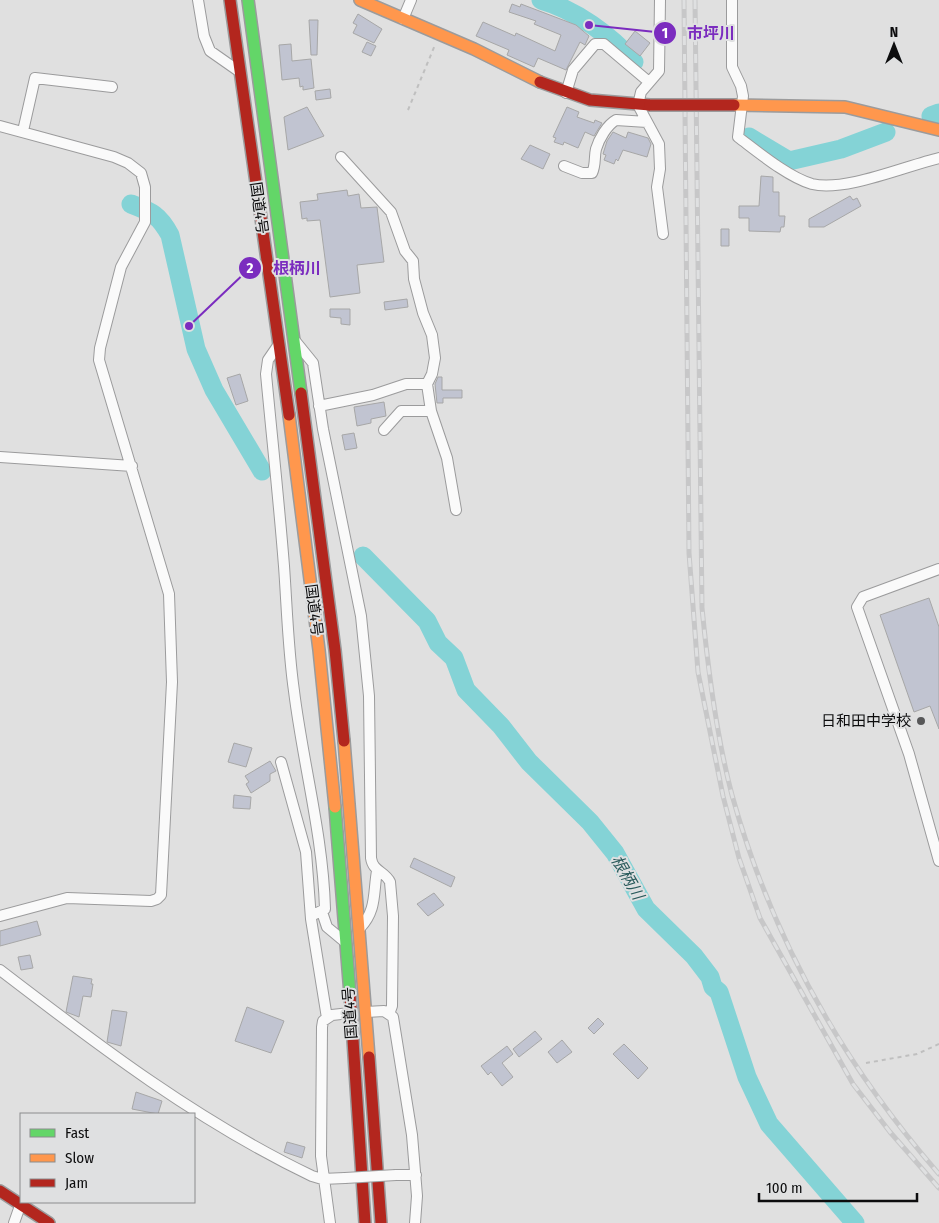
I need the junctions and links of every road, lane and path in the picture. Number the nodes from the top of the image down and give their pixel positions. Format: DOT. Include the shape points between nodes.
graph roads {
  1 [pos="198,0"];
  2 [pos="230,0"];
  3 [pos="248,0"];
  4 [pos="360,0"];
  5 [pos="411,0"];
  6 [pos="660,0"];
  7 [pos="732,0"];
  8 [pos="403,19"];
  9 [pos="439,35"];
  10 [pos="240,72"];
  11 [pos="649,82"];
  12 [pos="112,87"];
  13 [pos="566,93"];
  14 [pos="644,105"];
  15 [pos="737,105"];
  16 [pos="408,110"];
  17 [pos="648,122"];
  18 [pos="0,126"];
  19 [pos="939,130"];
  20 [pos="23,131"];
  21 [pos="341,156"];
  22 [pos="939,158"];
  23 [pos="564,166"];
  24 [pos="663,234"];
  25 [pos="294,340"];
  26 [pos="279,344"];
  27 [pos="427,384"];
  28 [pos="319,406"];
  29 [pos="431,411"];
  30 [pos="384,430"];
  31 [pos="0,457"];
  32 [pos="132,466"];
  33 [pos="456,510"];
  34 [pos="939,569"];
  35 [pos="281,762"];
  36 [pos="939,861"];
  37 [pos="377,871"];
  38 [pos="322,912"];
  39 [pos="0,916"];
  40 [pos="311,916"];
  41 [pos="360,928"];
  42 [pos="345,942"];
  43 [pos="0,970"];
  44 [pos="366,1012"];
  45 [pos="350,1013"];
  46 [pos="390,1014"];
  47 [pos="327,1018"];
  48 [pos="939,1044"];
  49 [pos="866,1063"];
  50 [pos="416,1174"];
  51 [pos="322,1179"];
  52 [pos="0,1191"];
  53 [pos="20,1202"];
  54 [pos="21,1203"];
  55 [pos="14,1223"];
  56 [pos="49,1223"];
  57 [pos="330,1223"];
  58 [pos="365,1223"];
  59 [pos="381,1223"];
  60 [pos="416,1223"];
  1 -- 10 [label="street" via="210,51"];
  2 -- 10 [label="main road, 国道4号"];
  3 -- 25 [label="main road, 国道4号"];
  4 -- 8 [label="main road"];
  5 -- 8 [label="street"];
  6 -- 11 [label="street" via="659,71"];
  7 -- 15 [label="street" via="732,67 741,86"];
  8 -- 9 [label="main road"];
  9 -- 13 [label="main road"];
  9 -- 16 [label="path"];
  10 -- 26 [label="main road, 国道4号"];
  11 -- 13 [label="street" via="599,43 573,70"];
  11 -- 14 [label="street" via="641,92"];
  12 -- 20 [label="street" via="34,78"];
  13 -- 14 [label="main road" via="590,100"];
  14 -- 15 [label="main road, bridge"];
  14 -- 17 [label="street"];
  15 -- 19 [label="main road" via="845,107"];
  15 -- 22 [label="street" via="738,137 799,179 813,184 846,183"];
  17 -- 23 [label="street" via="613,122 599,143 592,173"];
  17 -- 24 [label="street" via="659,144 657,187"];
  18 -- 20 [label="street"];
  20 -- 32 [label="street" via="128,163 136,168 142,179 145,222 121,267 100,348 102,373"];
  21 -- 27 [label="street" via="391,212 405,251 413,261 414,280 432,335 435,358"];
  25 -- 28 [label="street" via="312,363"];
  25 -- 41 [label="main road, 国道4号" via="335,650"];
  26 -- 38 [label="street" via="268,360 266,374 290,665 323,858 325,909"];
  26 -- 42 [label="main road, 国道4号" via="319,650"];
  27 -- 28 [label="street" via="406,384"];
  27 -- 29 [label="street"];
  28 -- 37 [label="street" via="363,631 369,696 371,858"];
  29 -- 30 [label="street" via="401,412"];
  29 -- 33 [label="street" via="447,458"];
  31 -- 32 [label="street"];
  32 -- 39 [label="street" via="167,581 172,620 161,895 151,901 66,898"];
  34 -- 36 [label="street" via="863,597 857,607 909,754"];
  35 -- 40 [label="street" via="306,852"];
  37 -- 41 [label="street" via="374,907"];
  37 -- 46 [label="street" via="388,876 390,882 393,916"];
  38 -- 40 [label="street"];
  38 -- 42 [label="street" via="327,927"];
  40 -- 47 [label="street"];
  41 -- 44 [label="main road, 国道4号"];
  42 -- 45 [label="main road, 国道4号"];
  43 -- 51 [label="street" via="171,1096 253,1146"];
  44 -- 46 [label="street"];
  44 -- 59 [label="main road, 国道4号"];
  45 -- 47 [label="street"];
  45 -- 58 [label="main road, 国道4号"];
  46 -- 50 [label="street" via="394,1023"];
  47 -- 51 [label="street" via="322,1027"];
  48 -- 49 [label="path" via="917,1054"];
  50 -- 51 [label="street, bridge"];
  50 -- 60 [label="street"];
  51 -- 57 [label="street"];
  52 -- 53 [label="main road"];
  54 -- 55 [label="street"];
  54 -- 56 [label="main road"];
}
